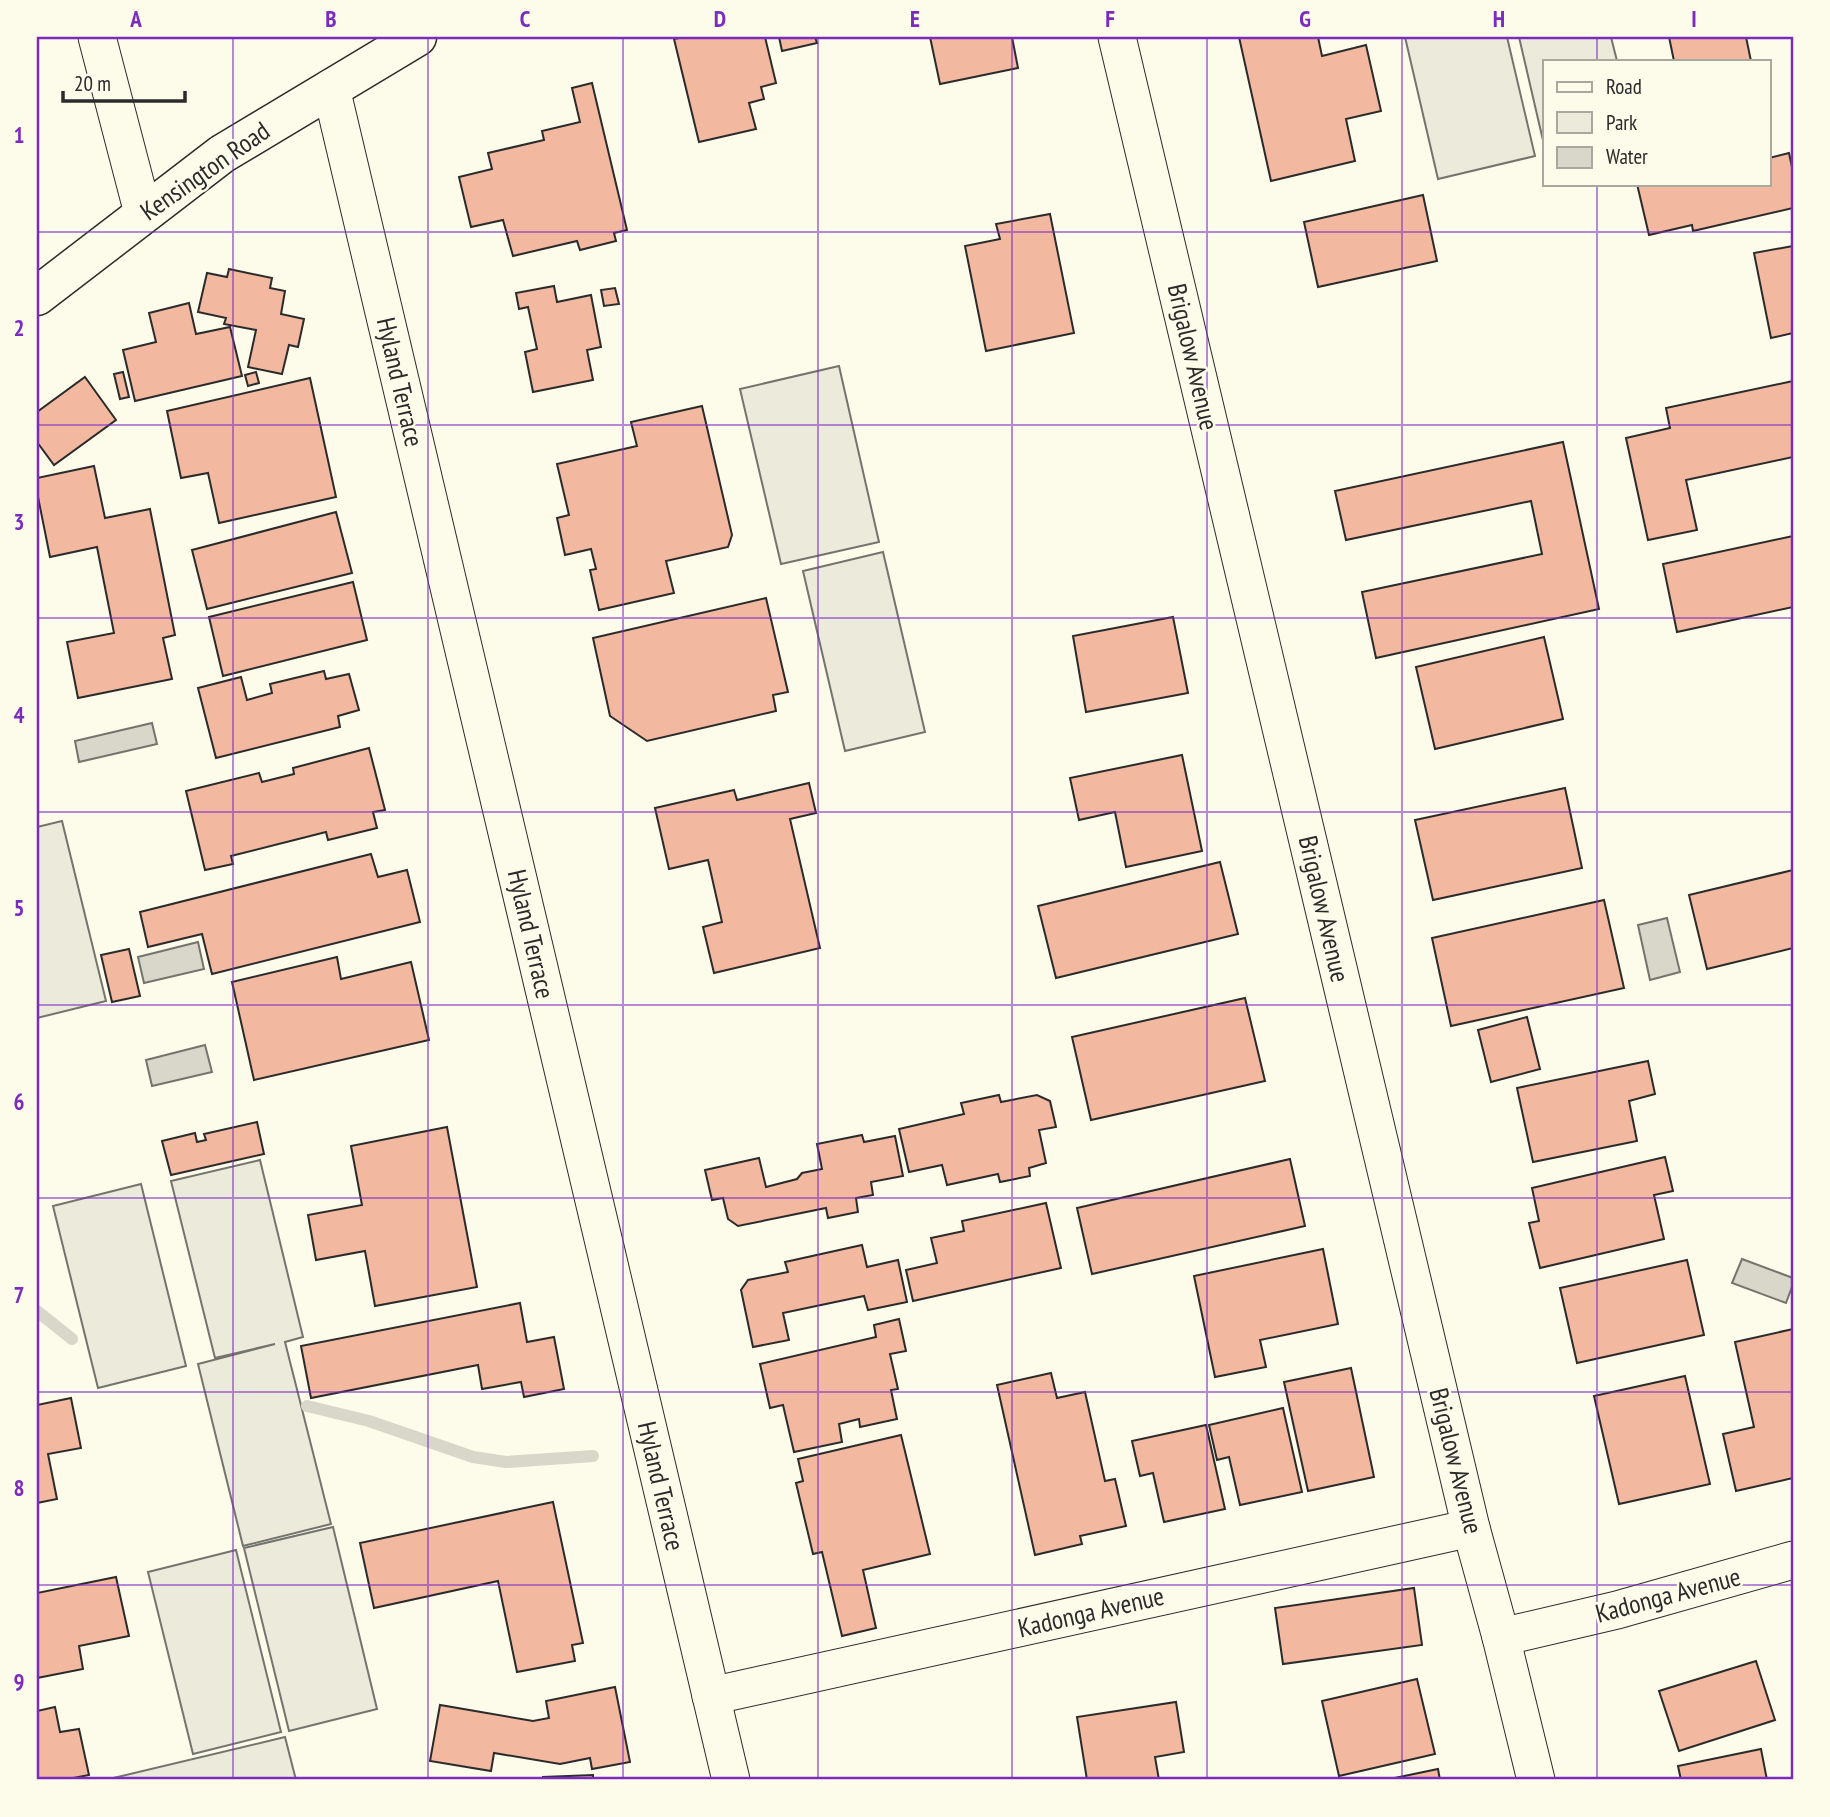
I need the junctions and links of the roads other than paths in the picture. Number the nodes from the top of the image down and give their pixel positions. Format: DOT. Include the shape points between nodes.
graph roads {
  1 [pos="97,37"];
  2 [pos="417,37"];
  3 [pos="1116,37"];
  4 [pos="331,88"];
  5 [pos="143,213"];
  6 [pos="37,296"];
  7 [pos="1471,1528"];
  8 [pos="1793,1560"];
  9 [pos="1501,1637"];
  10 [pos="711,1696"];
  11 [pos="731,1780"];
  12 [pos="1536,1780"];
  1 -- 5 [label="street"];
  2 -- 4 [label="main road, Kensington Road"];
  3 -- 7 [label="street, Brigalow Avenue"];
  4 -- 5 [label="main road, Kensington Road" via="222,154"];
  4 -- 10 [label="street, Hyland Terrace"];
  5 -- 6 [label="main road, Kensington Road"];
  7 -- 9 [label="street, Brigalow Avenue"];
  7 -- 10 [label="street, Kadonga Avenue"];
  8 -- 9 [label="street, Kadonga Avenue"];
  9 -- 12 [label="street, Brigalow Avenue"];
  10 -- 11 [label="street, Hyland Terrace"];
}
